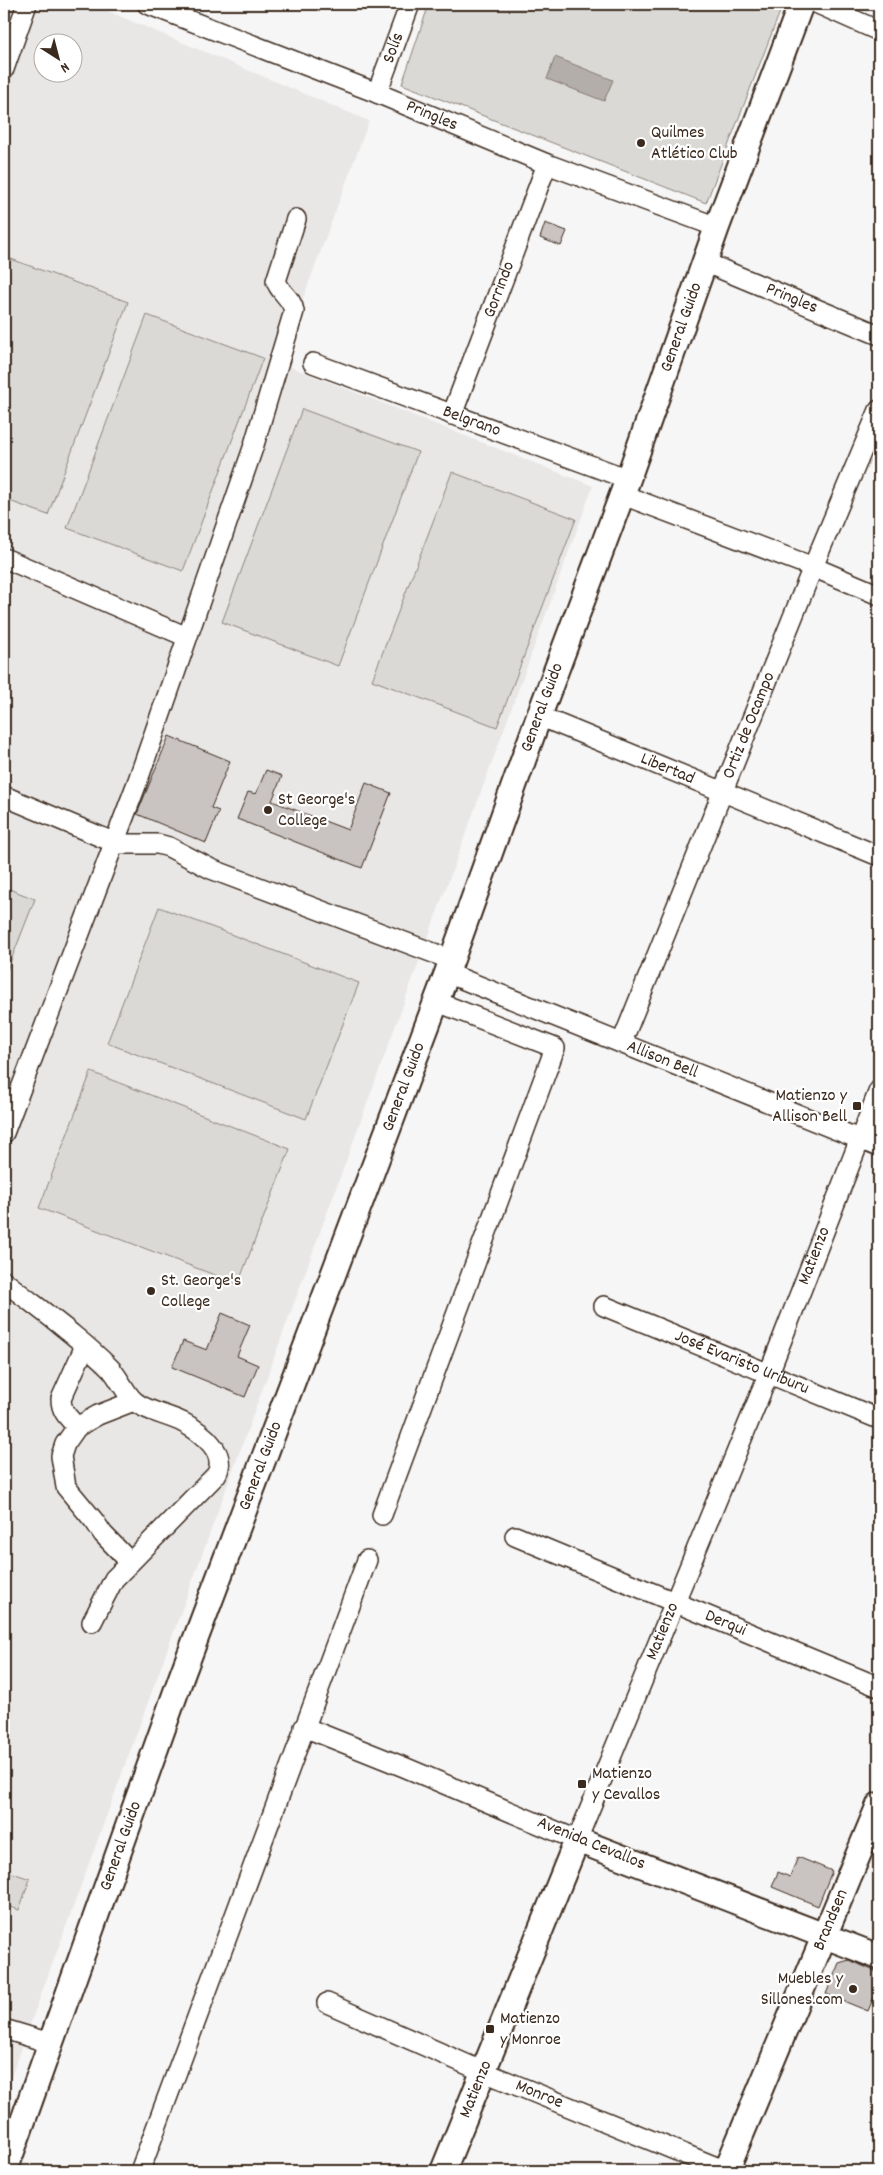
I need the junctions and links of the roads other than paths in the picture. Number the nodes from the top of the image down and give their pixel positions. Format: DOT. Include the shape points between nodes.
graph roads {
  1 [pos="27,4"];
  2 [pos="147,4"];
  3 [pos="410,4"];
  4 [pos="801,4"];
  5 [pos="818,4"];
  6 [pos="879,31"];
  7 [pos="4,69"];
  8 [pos="377,93"];
  9 [pos="547,164"];
  10 [pos="296,219"];
  11 [pos="717,227"];
  12 [pos="704,262"];
  13 [pos="879,335"];
  14 [pos="313,363"];
  15 [pos="879,410"];
  16 [pos="452,415"];
  17 [pos="626,487"];
  18 [pos="4,558"];
  19 [pos="813,567"];
  20 [pos="879,595"];
  21 [pos="187,636"];
  22 [pos="539,716"];
  23 [pos="723,790"];
  24 [pos="4,796"];
  25 [pos="113,842"];
  26 [pos="879,856"];
  27 [pos="449,966"];
  28 [pos="493,992"];
  29 [pos="435,1001"];
  30 [pos="483,1019"];
  31 [pos="622,1042"];
  32 [pos="879,1090"];
  33 [pos="4,1133"];
  34 [pos="860,1139"];
  35 [pos="879,1147"];
  36 [pos="4,1281"];
  37 [pos="604,1306"];
  38 [pos="85,1346"];
  39 [pos="769,1373"];
  40 [pos="134,1402"];
  41 [pos="879,1419"];
  42 [pos="77,1427"];
  43 [pos="382,1515"];
  44 [pos="515,1536"];
  45 [pos="367,1560"];
  46 [pos="130,1561"];
  47 [pos="674,1601"];
  48 [pos="92,1622"];
  49 [pos="879,1687"];
  50 [pos="304,1727"];
  51 [pos="879,1806"];
  52 [pos="577,1840"];
  53 [pos="826,1935"];
  54 [pos="879,1957"];
  55 [pos="327,2003"];
  56 [pos="4,2030"];
  57 [pos="50,2043"];
  58 [pos="484,2072"];
  59 [pos="5,2171"];
  60 [pos="140,2171"];
  61 [pos="443,2171"];
  62 [pos="726,2171"];
  1 -- 7 [label="street"];
  2 -- 8 [label="street, Pringles"];
  3 -- 8 [label="street, Solís"];
  4 -- 11 [label="main road, General Guido"];
  5 -- 6 [label="street"];
  8 -- 9 [label="street, Pringles"];
  9 -- 11 [label="street, Pringles"];
  9 -- 16 [label="street, Gorrindo"];
  10 -- 21 [label="street" via="276,281 294,311 256,440"];
  11 -- 12 [label="main road, General Guido"];
  12 -- 13 [label="street, Pringles"];
  12 -- 17 [label="main road, General Guido"];
  14 -- 16 [label="street, Belgrano"];
  15 -- 19 [label="street, Ortiz de Ocampo"];
  16 -- 17 [label="street, Belgrano"];
  17 -- 19 [label="street, Belgrano"];
  17 -- 22 [label="main road, General Guido"];
  18 -- 21 [label="street"];
  19 -- 20 [label="street, Belgrano"];
  19 -- 23 [label="street, Ortiz de Ocampo"];
  21 -- 25 [label="street" via="137,783"];
  22 -- 23 [label="street, Libertad"];
  22 -- 27 [label="main road, General Guido"];
  23 -- 26 [label="street, Libertad"];
  23 -- 31 [label="street, Ortiz de Ocampo"];
  24 -- 25 [label="street, Allison Bell"];
  25 -- 27 [label="street, Allison Bell" via="158,844 211,869"];
  25 -- 33 [label="street"];
  27 -- 28 [label="street, Allison Bell"];
  27 -- 29 [label="main road, General Guido"];
  28 -- 30 [label="street"];
  28 -- 31 [label="street, Allison Bell"];
  29 -- 30 [label="street"];
  29 -- 57 [label="main road, General Guido" via="182,1675"];
  30 -- 43 [label="street" via="555,1048"];
  31 -- 34 [label="street, Allison Bell"];
  32 -- 34 [label="street, Matienzo"];
  34 -- 35 [label="street, Allison Bell"];
  34 -- 39 [label="street, Matienzo"];
  36 -- 38 [label="street"];
  37 -- 39 [label="street, José Evaristo Uriburu"];
  38 -- 40 [label="street" via="111,1369"];
  38 -- 42 [label="street" via="61,1400 65,1414"];
  39 -- 41 [label="street, José Evaristo Uriburu"];
  39 -- 47 [label="street, Matienzo"];
  40 -- 42 [label="street" via="98,1415"];
  40 -- 46 [label="street" via="183,1423 202,1435 217,1452 220,1468"];
  42 -- 46 [label="street" via="60,1456 66,1487 96,1522 102,1534"];
  44 -- 47 [label="street, Derqui"];
  45 -- 50 [label="street"];
  46 -- 48 [label="street" via="106,1590"];
  47 -- 49 [label="street, Derqui"];
  47 -- 52 [label="street, Matienzo"];
  50 -- 52 [label="street, Avenida Cevallos"];
  50 -- 60 [label="street"];
  51 -- 53 [label="main road, Brandsen"];
  52 -- 53 [label="main road, Avenida Cevallos"];
  52 -- 58 [label="main road, Matienzo"];
  53 -- 54 [label="main road, Avenida Cevallos"];
  53 -- 62 [label="main road, Brandsen"];
  55 -- 58 [label="street, Monroe"];
  56 -- 57 [label="street"];
  57 -- 59 [label="main road, General Guido"];
  58 -- 61 [label="main road, Matienzo"];
  58 -- 62 [label="street, Monroe"];
}
